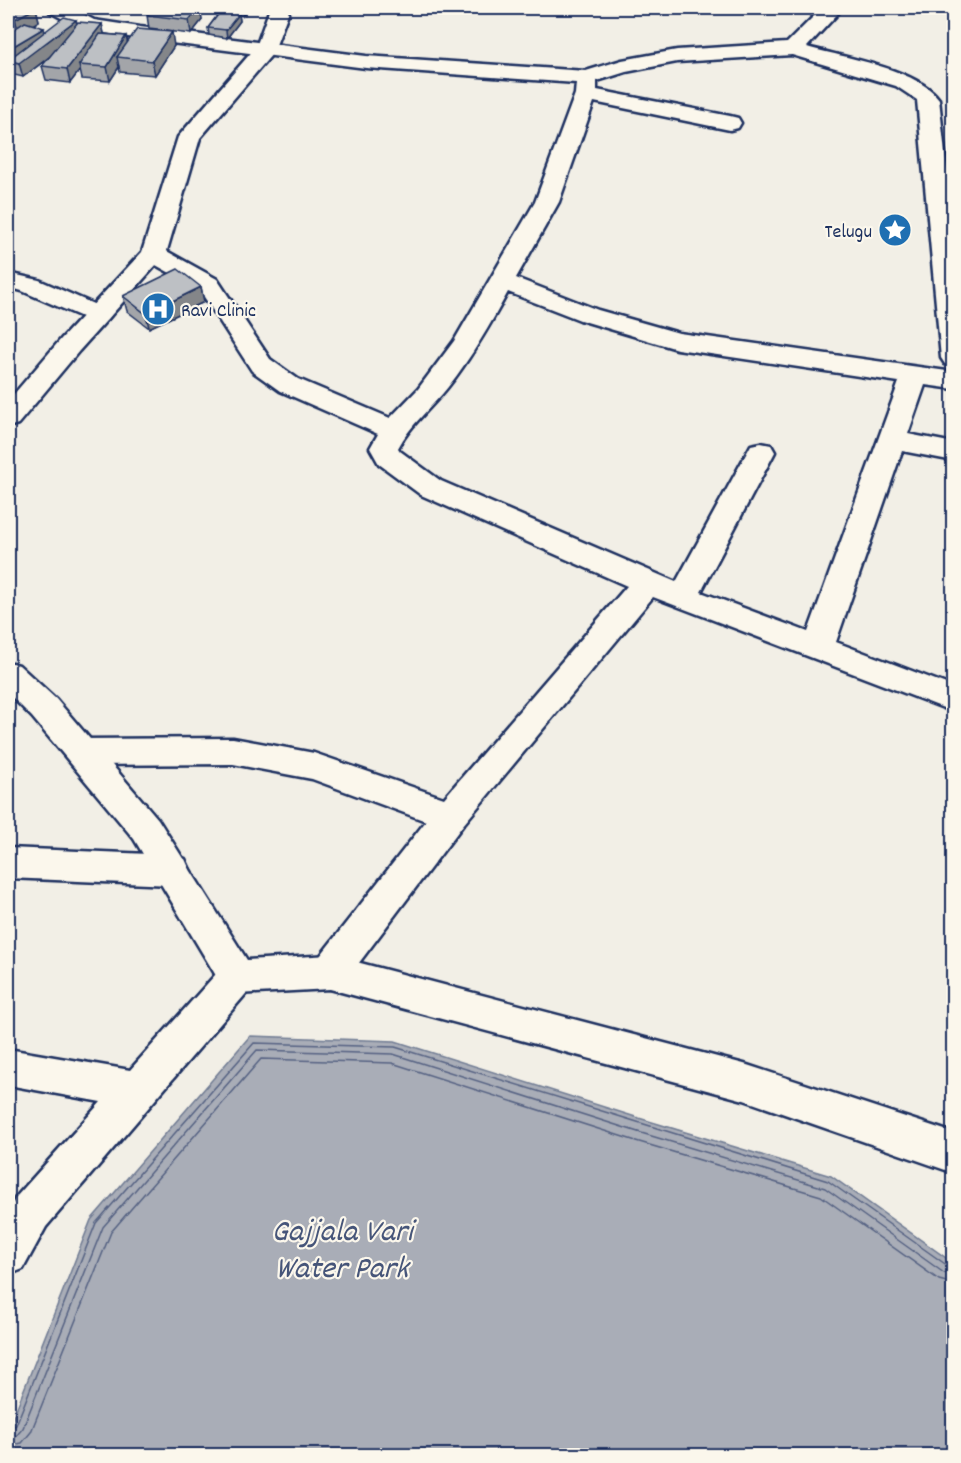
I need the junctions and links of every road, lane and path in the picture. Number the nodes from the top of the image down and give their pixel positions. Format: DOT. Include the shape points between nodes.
graph roads {
  1 [pos="57,8"];
  2 [pos="280,8"];
  3 [pos="833,8"];
  4 [pos="793,49"];
  5 [pos="266,50"];
  6 [pos="586,86"];
  7 [pos="730,123"];
  8 [pos="154,254"];
  9 [pos="8,280"];
  10 [pos="502,281"];
  11 [pos="98,315"];
  12 [pos="954,358"];
  13 [pos="915,375"];
  14 [pos="954,381"];
  15 [pos="8,418"];
  16 [pos="394,430"];
  17 [pos="892,440"];
  18 [pos="761,452"];
  19 [pos="954,452"];
  20 [pos="647,583"];
  21 [pos="683,597"];
  22 [pos="818,649"];
  23 [pos="8,674"];
  24 [pos="954,700"];
  25 [pos="81,752"];
  26 [pos="451,814"];
  27 [pos="8,863"];
  28 [pos="172,870"];
  29 [pos="330,972"];
  30 [pos="237,977"];
  31 [pos="8,1067"];
  32 [pos="138,1090"];
  33 [pos="954,1153"];
  34 [pos="8,1254"];
  1 -- 5 [label="street" via="89,25"];
  2 -- 5 [label="street"];
  3 -- 4 [label="street"];
  4 -- 6 [label="street" via="677,56 622,66"];
  4 -- 12 [label="street" via="904,81 928,99"];
  5 -- 6 [label="street"];
  5 -- 8 [label="street" via="189,137"];
  6 -- 7 [label="street"];
  6 -- 10 [label="street" via="547,202"];
  8 -- 11 [label="street"];
  8 -- 16 [label="street" via="208,284 261,365 289,385"];
  9 -- 11 [label="street" via="30,285"];
  10 -- 13 [label="street" via="589,315 677,341"];
  10 -- 16 [label="street" via="463,351 423,403"];
  11 -- 15 [label="street"];
  13 -- 14 [label="street"];
  13 -- 17 [label="street"];
  16 -- 20 [label="street" via="384,448 389,457 431,488"];
  17 -- 19 [label="street"];
  17 -- 22 [label="street"];
  18 -- 21 [label="street"];
  20 -- 21 [label="street"];
  20 -- 26 [label="street"];
  21 -- 22 [label="street"];
  22 -- 24 [label="street"];
  23 -- 25 [label="street" via="44,708"];
  25 -- 26 [label="street" via="233,751 314,766"];
  25 -- 28 [label="street" via="146,829"];
  26 -- 29 [label="street"];
  27 -- 28 [label="street"];
  28 -- 30 [label="street"];
  29 -- 30 [label="street"];
  29 -- 33 [label="street" via="744,1082"];
  30 -- 32 [label="street"];
  31 -- 32 [label="street"];
  32 -- 34 [label="street" via="31,1212"];
}
